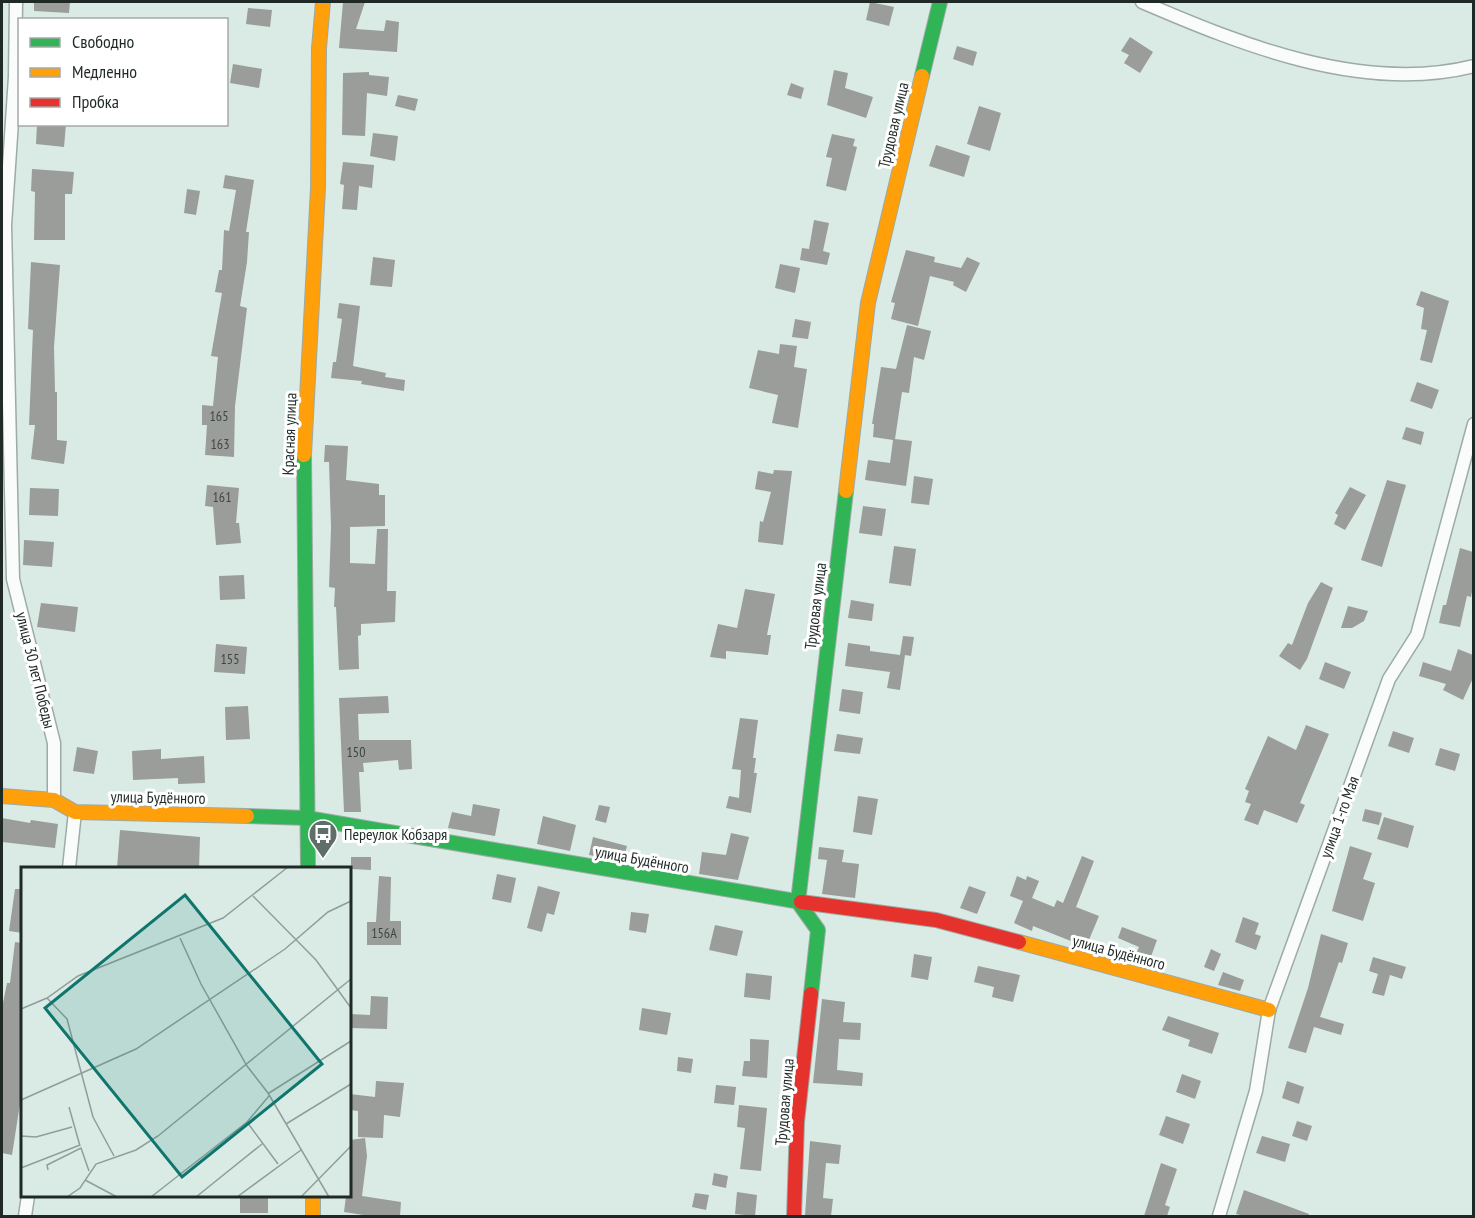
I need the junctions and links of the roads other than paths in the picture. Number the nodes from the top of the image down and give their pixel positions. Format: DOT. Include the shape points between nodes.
graph roads {
  1 [pos="16,2"];
  2 [pos="323,2"];
  3 [pos="940,2"];
  4 [pos="1142,2"];
  5 [pos="1473,66"];
  6 [pos="1473,424"];
  7 [pos="7,578"];
  8 [pos="2,796"];
  9 [pos="54,800"];
  10 [pos="75,812"];
  11 [pos="307,818"];
  12 [pos="69,867"];
  13 [pos="308,867"];
  14 [pos="798,903"];
  15 [pos="1269,1010"];
  16 [pos="28,1197"];
  17 [pos="313,1197"];
  18 [pos="25,1216"];
  19 [pos="313,1216"];
  20 [pos="794,1216"];
  21 [pos="1219,1216"];
  1 -- 7 [label="street, улица 30 лет Победы" via="5,225"];
  2 -- 11 [label="street, Красная улица" via="304,452"];
  3 -- 14 [label="street, Трудовая улица" via="868,303"];
  4 -- 5 [label="street" via="1322,66 1398,76"];
  6 -- 15 [label="street, улица 1-го Мая" via="1417,634 1389,679"];
  7 -- 9 [label="street, улица 30 лет Победы" via="54,743"];
  8 -- 9 [label="street, улица Будённого"];
  9 -- 10 [label="street, улица Будённого"];
  10 -- 11 [label="street, улица Будённого"];
  10 -- 12 [label="street"];
  11 -- 13 [label="street, Красная улица"];
  11 -- 14 [label="street, улица Будённого"];
  14 -- 15 [label="street, улица Будённого" via="936,920"];
  14 -- 20 [label="street, Трудовая улица" via="818,930 797,1122"];
  15 -- 21 [label="street, улица 1-го Мая" via="1256,1091"];
  16 -- 18 [label="street"];
  17 -- 19 [label="street"];
}
